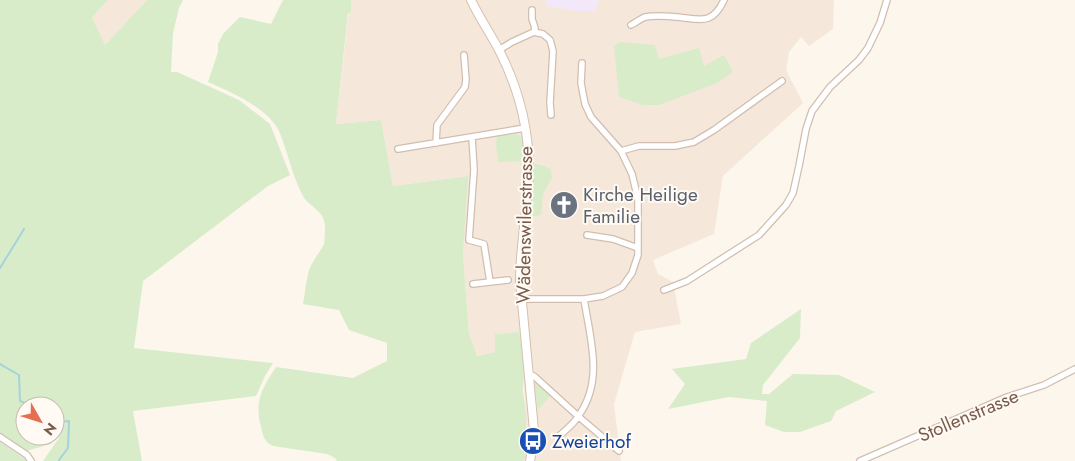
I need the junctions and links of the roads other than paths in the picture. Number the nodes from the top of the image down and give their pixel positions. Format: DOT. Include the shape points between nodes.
graph roads {
  1 [pos="471,0"];
  2 [pos="724,0"];
  3 [pos="887,0"];
  4 [pos="532,10"];
  5 [pos="631,26"];
  6 [pos="534,32"];
  7 [pos="499,50"];
  8 [pos="464,55"];
  9 [pos="582,63"];
  10 [pos="782,81"];
  11 [pos="552,115"];
  12 [pos="525,128"];
  13 [pos="472,137"];
  14 [pos="436,143"];
  15 [pos="398,149"];
  16 [pos="622,151"];
  17 [pos="587,235"];
  18 [pos="638,248"];
  19 [pos="508,280"];
  20 [pos="490,282"];
  21 [pos="473,284"];
  22 [pos="664,290"];
  23 [pos="521,299"];
  24 [pos="584,299"];
  25 [pos="1075,369"];
  26 [pos="528,373"];
  27 [pos="579,417"];
  28 [pos="560,435"];
  29 [pos="0,437"];
  30 [pos="619,451"];
  31 [pos="31,461"];
  32 [pos="530,461"];
  33 [pos="860,461"];
  1 -- 7 [label="street, Wädenswilerstrasse"];
  2 -- 5 [label="street" via="713,15 704,20 658,16 643,18"];
  3 -- 22 [label="street" via="868,48 812,111 793,193 786,204 759,235 687,281"];
  4 -- 6 [label="street"];
  6 -- 7 [label="street"];
  6 -- 11 [label="street" via="550,40 553,51"];
  7 -- 12 [label="street, Wädenswilerstrasse" via="518,96"];
  8 -- 14 [label="street" via="465,87 437,125"];
  9 -- 16 [label="street" via="585,104 591,117"];
  10 -- 16 [label="street" via="694,142 675,146 640,146"];
  12 -- 13 [label="street"];
  12 -- 23 [label="street, Wädenswilerstrasse" via="529,173 520,261"];
  13 -- 14 [label="street"];
  13 -- 20 [label="street" via="474,170 469,240 484,244"];
  14 -- 15 [label="street"];
  16 -- 18 [label="street" via="638,199"];
  17 -- 18 [label="street" via="613,239"];
  18 -- 24 [label="street" via="632,273 622,287 603,296"];
  19 -- 20 [label="street"];
  20 -- 21 [label="street"];
  23 -- 24 [label="street"];
  23 -- 26 [label="street, Wädenswilerstrasse"];
  24 -- 27 [label="street" via="594,360 593,383"];
  25 -- 33 [label="street, Stollenstrasse"];
  26 -- 27 [label="street"];
  26 -- 32 [label="street, Wädenswilerstrasse" via="534,430"];
  27 -- 28 [label="street"];
  27 -- 30 [label="street"];
  29 -- 31 [label="street"];
}
